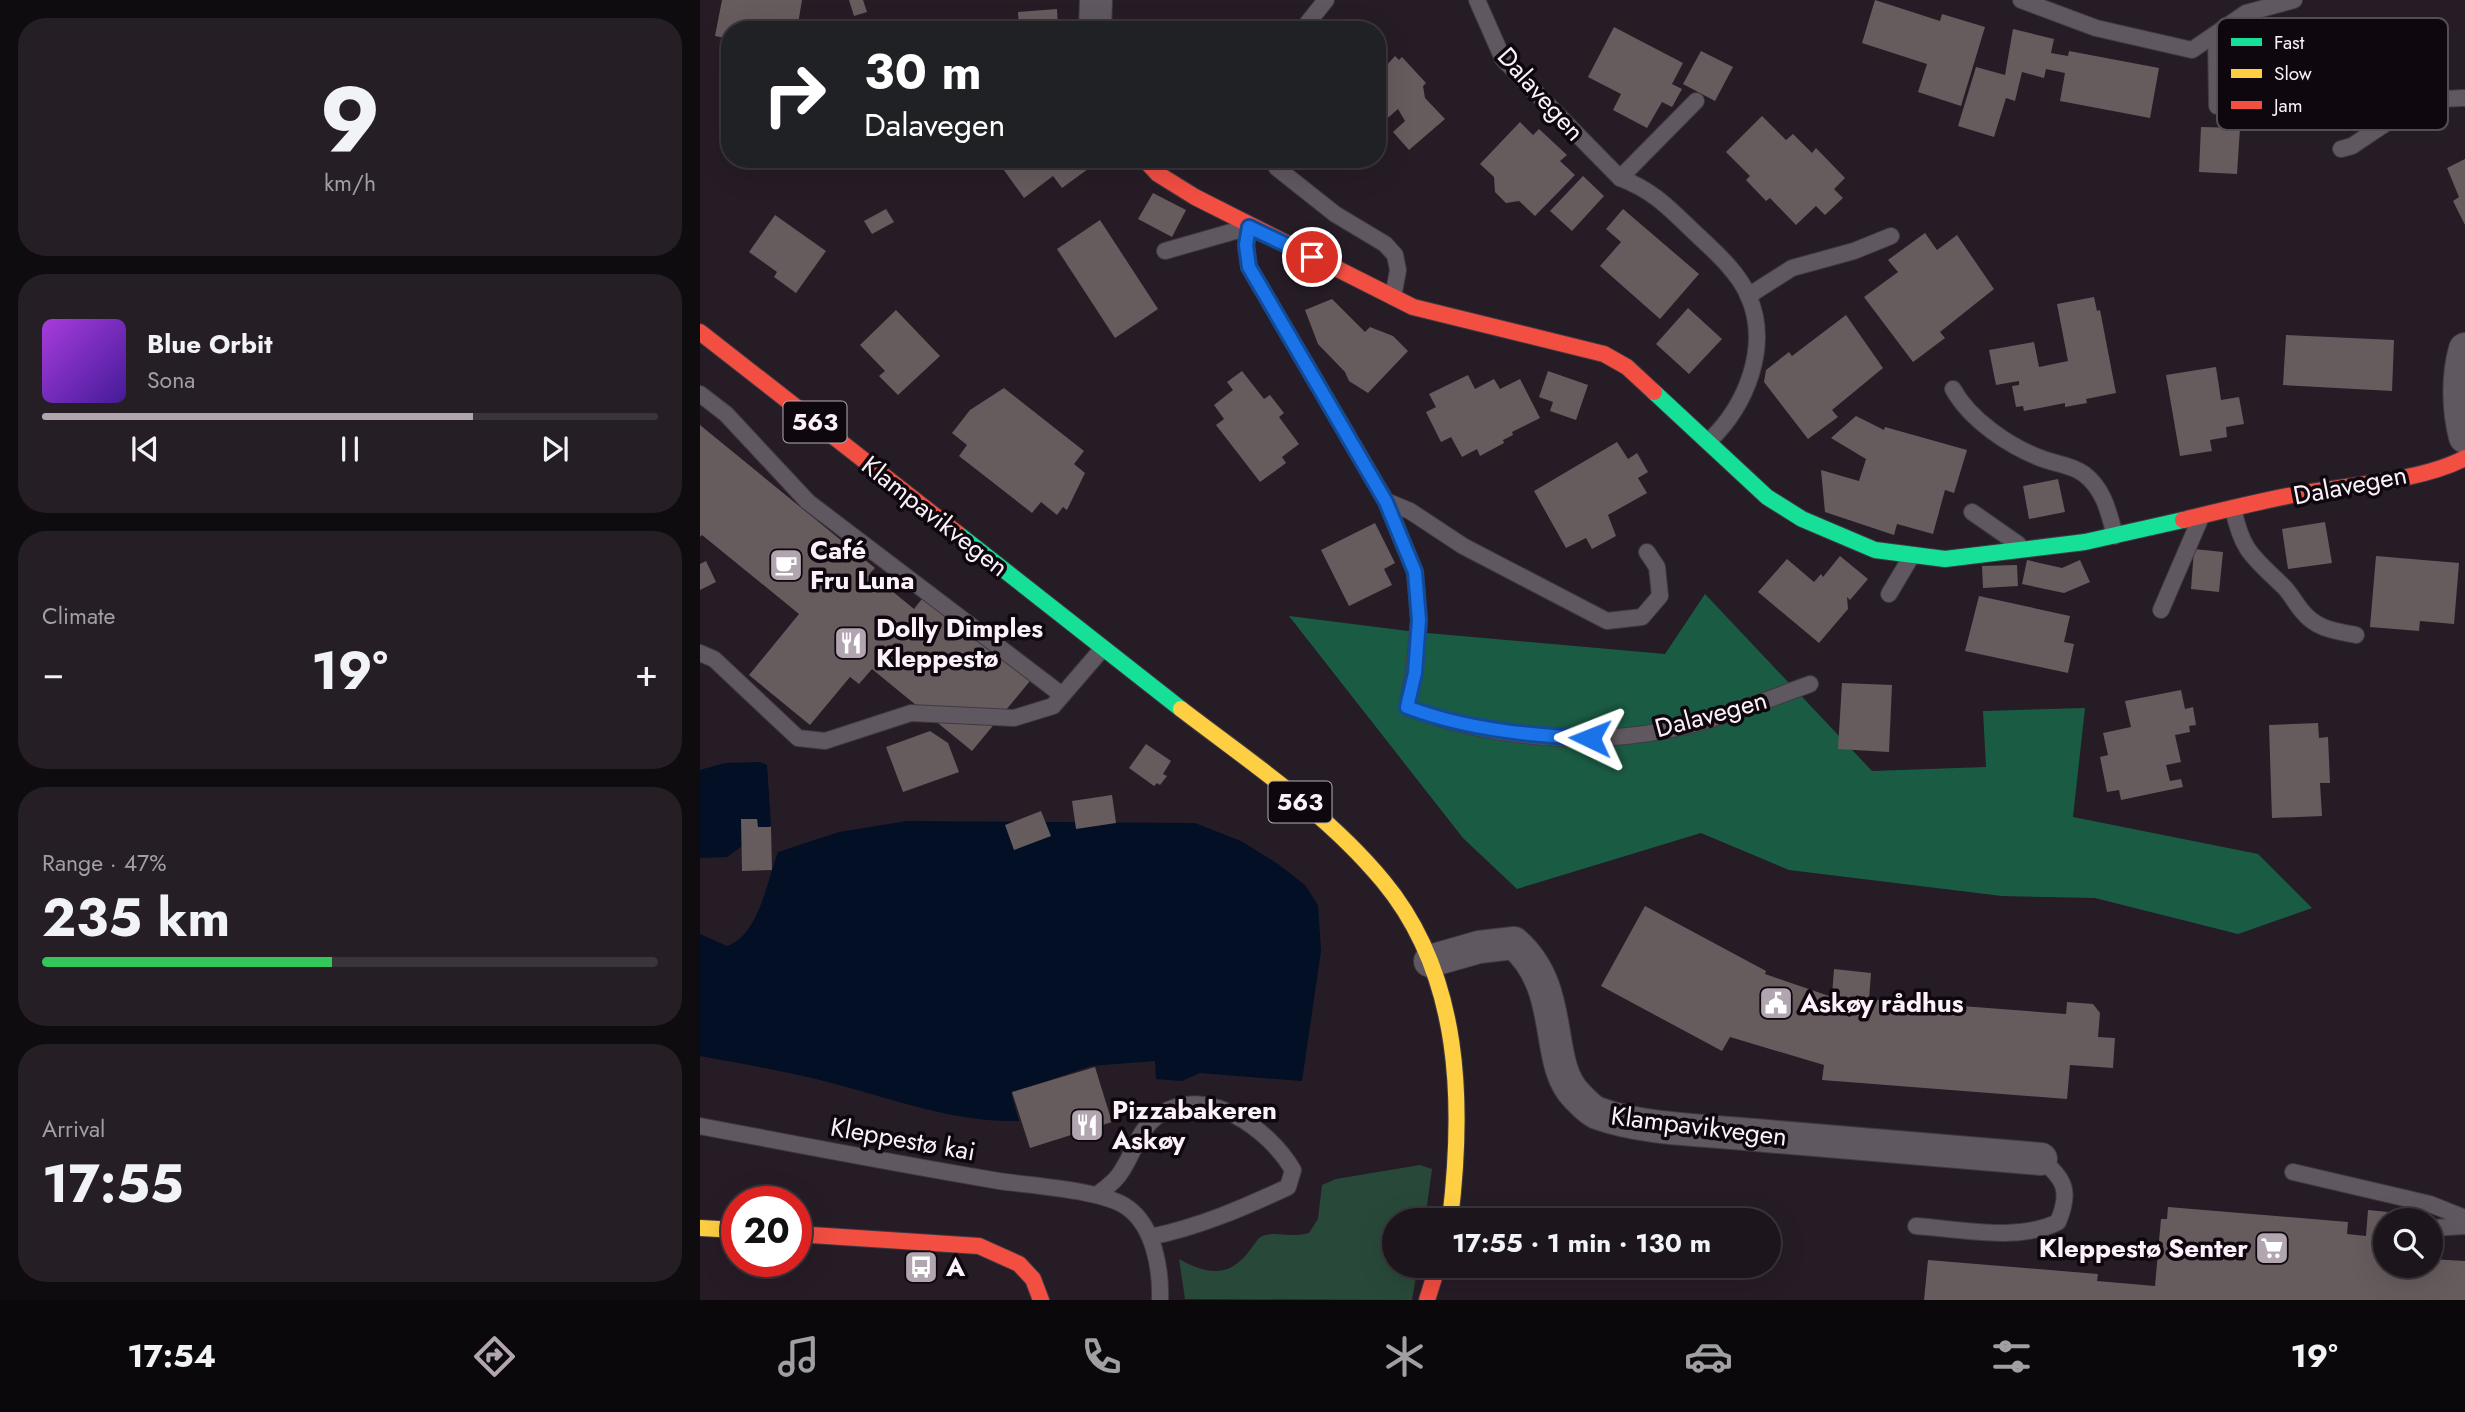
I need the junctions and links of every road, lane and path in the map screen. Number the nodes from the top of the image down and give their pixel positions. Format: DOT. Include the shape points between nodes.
graph roads {
  1 [pos="1095,0"];
  2 [pos="1326,0"];
  3 [pos="1477,0"];
  4 [pos="2021,0"];
  5 [pos="2294,0"];
  6 [pos="2239,18"];
  7 [pos="1089,21"];
  8 [pos="1309,21"];
  9 [pos="2216,34"];
  10 [pos="1696,101"];
  11 [pos="2217,106"];
  12 [pos="2377,130"];
  13 [pos="2341,149"];
  14 [pos="1154,168"];
  15 [pos="1278,168"];
  16 [pos="1620,178"];
  17 [pos="1249,227"];
  18 [pos="1891,236"];
  19 [pos="1165,251"];
  20 [pos="1748,296"];
  21 [pos="1393,298"];
  22 [pos="700,332"];
  23 [pos="2465,349"];
  24 [pos="1953,389"];
  25 [pos="700,394"];
  26 [pos="2465,437"];
  27 [pos="1709,441"];
  28 [pos="2465,458"];
  29 [pos="1386,502"];
  30 [pos="2233,508"];
  31 [pos="1972,513"];
  32 [pos="2202,515"];
  33 [pos="2115,536"];
  34 [pos="2026,549"];
  35 [pos="1647,552"];
  36 [pos="1911,557"];
  37 [pos="1889,594"];
  38 [pos="2161,610"];
  39 [pos="2356,635"];
  40 [pos="1105,647"];
  41 [pos="700,653"];
  42 [pos="1810,684"];
  43 [pos="1062,695"];
  44 [pos="1430,961"];
  45 [pos="700,1126"];
  46 [pos="2041,1159"];
  47 [pos="2293,1172"];
  48 [pos="1098,1194"];
  49 [pos="1451,1208"];
  50 [pos="2465,1218"];
  51 [pos="1916,1226"];
  52 [pos="2465,1226"];
  53 [pos="2443,1227"];
  54 [pos="700,1228"];
  55 [pos="721,1229"];
  56 [pos="812,1235"];
  57 [pos="1150,1237"];
  58 [pos="1434,1278"];
  59 [pos="1445,1278"];
  60 [pos="1041,1300"];
  61 [pos="1160,1300"];
  62 [pos="1427,1300"];
  63 [pos="1444,1300"];
  1 -- 7 [label="street"];
  2 -- 8 [label="lane"];
  3 -- 16 [label="lane, Dalavegen" via="1503,59"];
  4 -- 9 [label="lane" via="2096,28 2182,49 2192,50"];
  5 -- 6 [label="lane"];
  9 -- 11 [label="lane"];
  10 -- 16 [label="lane"];
  12 -- 13 [label="lane"];
  14 -- 17 [label="main road, Dalavegen"];
  15 -- 21 [label="lane" via="1395,255 1398,270"];
  16 -- 20 [label="lane, Dalavegen" via="1657,197 1731,270"];
  17 -- 19 [label="lane"];
  17 -- 21 [label="main road, Dalavegen"];
  17 -- 29 [label="lane, Dalavegen" via="1249,267"];
  18 -- 20 [label="lane" via="1792,268"];
  20 -- 27 [label="lane, Dalavegen" via="1756,352 1746,392 1727,424"];
  21 -- 27 [label="main road, Dalavegen" via="1438,316 1604,354 1627,367"];
  22 -- 40 [label="main road, Klampavikvegen / 563"];
  23 -- 26 [label="street" via="2460,385"];
  24 -- 33 [label="lane" via="1972,413 2026,451 2084,474 2106,503"];
  25 -- 43 [label="lane" via="726,414 808,502"];
  27 -- 36 [label="main road, Dalavegen" via="1768,497 1802,519 1875,550"];
  28 -- 30 [label="main road, Dalavegen" via="2375,482"];
  29 -- 35 [label="lane" via="1607,621 1642,617 1660,596 1657,567"];
  29 -- 42 [label="lane, Dalavegen" via="1415,572 1419,620 1407,707 1492,729 1590,738 1666,731"];
  30 -- 32 [label="main road, Dalavegen"];
  30 -- 39 [label="lane" via="2239,537 2250,555 2284,586 2303,613 2327,630"];
  31 -- 34 [label="lane"];
  32 -- 33 [label="main road, Dalavegen"];
  32 -- 38 [label="lane"];
  33 -- 34 [label="main road, Dalavegen"];
  34 -- 36 [label="main road, Dalavegen" via="1945,559"];
  36 -- 37 [label="lane"];
  40 -- 43 [label="lane"];
  40 -- 44 [label="main road, Klampavikvegen / 563" via="1304,805 1346,844 1385,883"];
  41 -- 43 [label="lane" via="714,659 798,738 825,741 911,713 1014,718 1053,706"];
  44 -- 46 [label="street, Klampavikvegen" via="1514,943 1531,958 1549,999 1563,1071 1574,1094 1594,1112 1625,1121 1726,1132"];
  44 -- 49 [label="main road, Klampavikvegen / 563" via="1447,1019 1457,1090 1459,1136"];
  45 -- 48 [label="lane, Kleppestø kai" via="905,1166"];
  46 -- 51 [label="lane" via="2060,1176 2067,1201 2058,1222 2040,1231"];
  47 -- 50 [label="lane" via="2430,1205"];
  48 -- 57 [label="lane, Kleppestø kai" via="1127,1207"];
  48 -- 57 [label="lane" via="1120,1175 1142,1132 1159,1115 1180,1106 1205,1104 1228,1111 1281,1150 1293,1170 1288,1187 1183,1231"];
  52 -- 53 [label="lane"];
  54 -- 55 [label="main road"];
  56 -- 60 [label="main road" via="979,1246 1003,1252 1022,1264"];
  57 -- 61 [label="lane, Kleppestø kai"];
  58 -- 62 [label="main road"];
  59 -- 63 [label="main road"];
}
